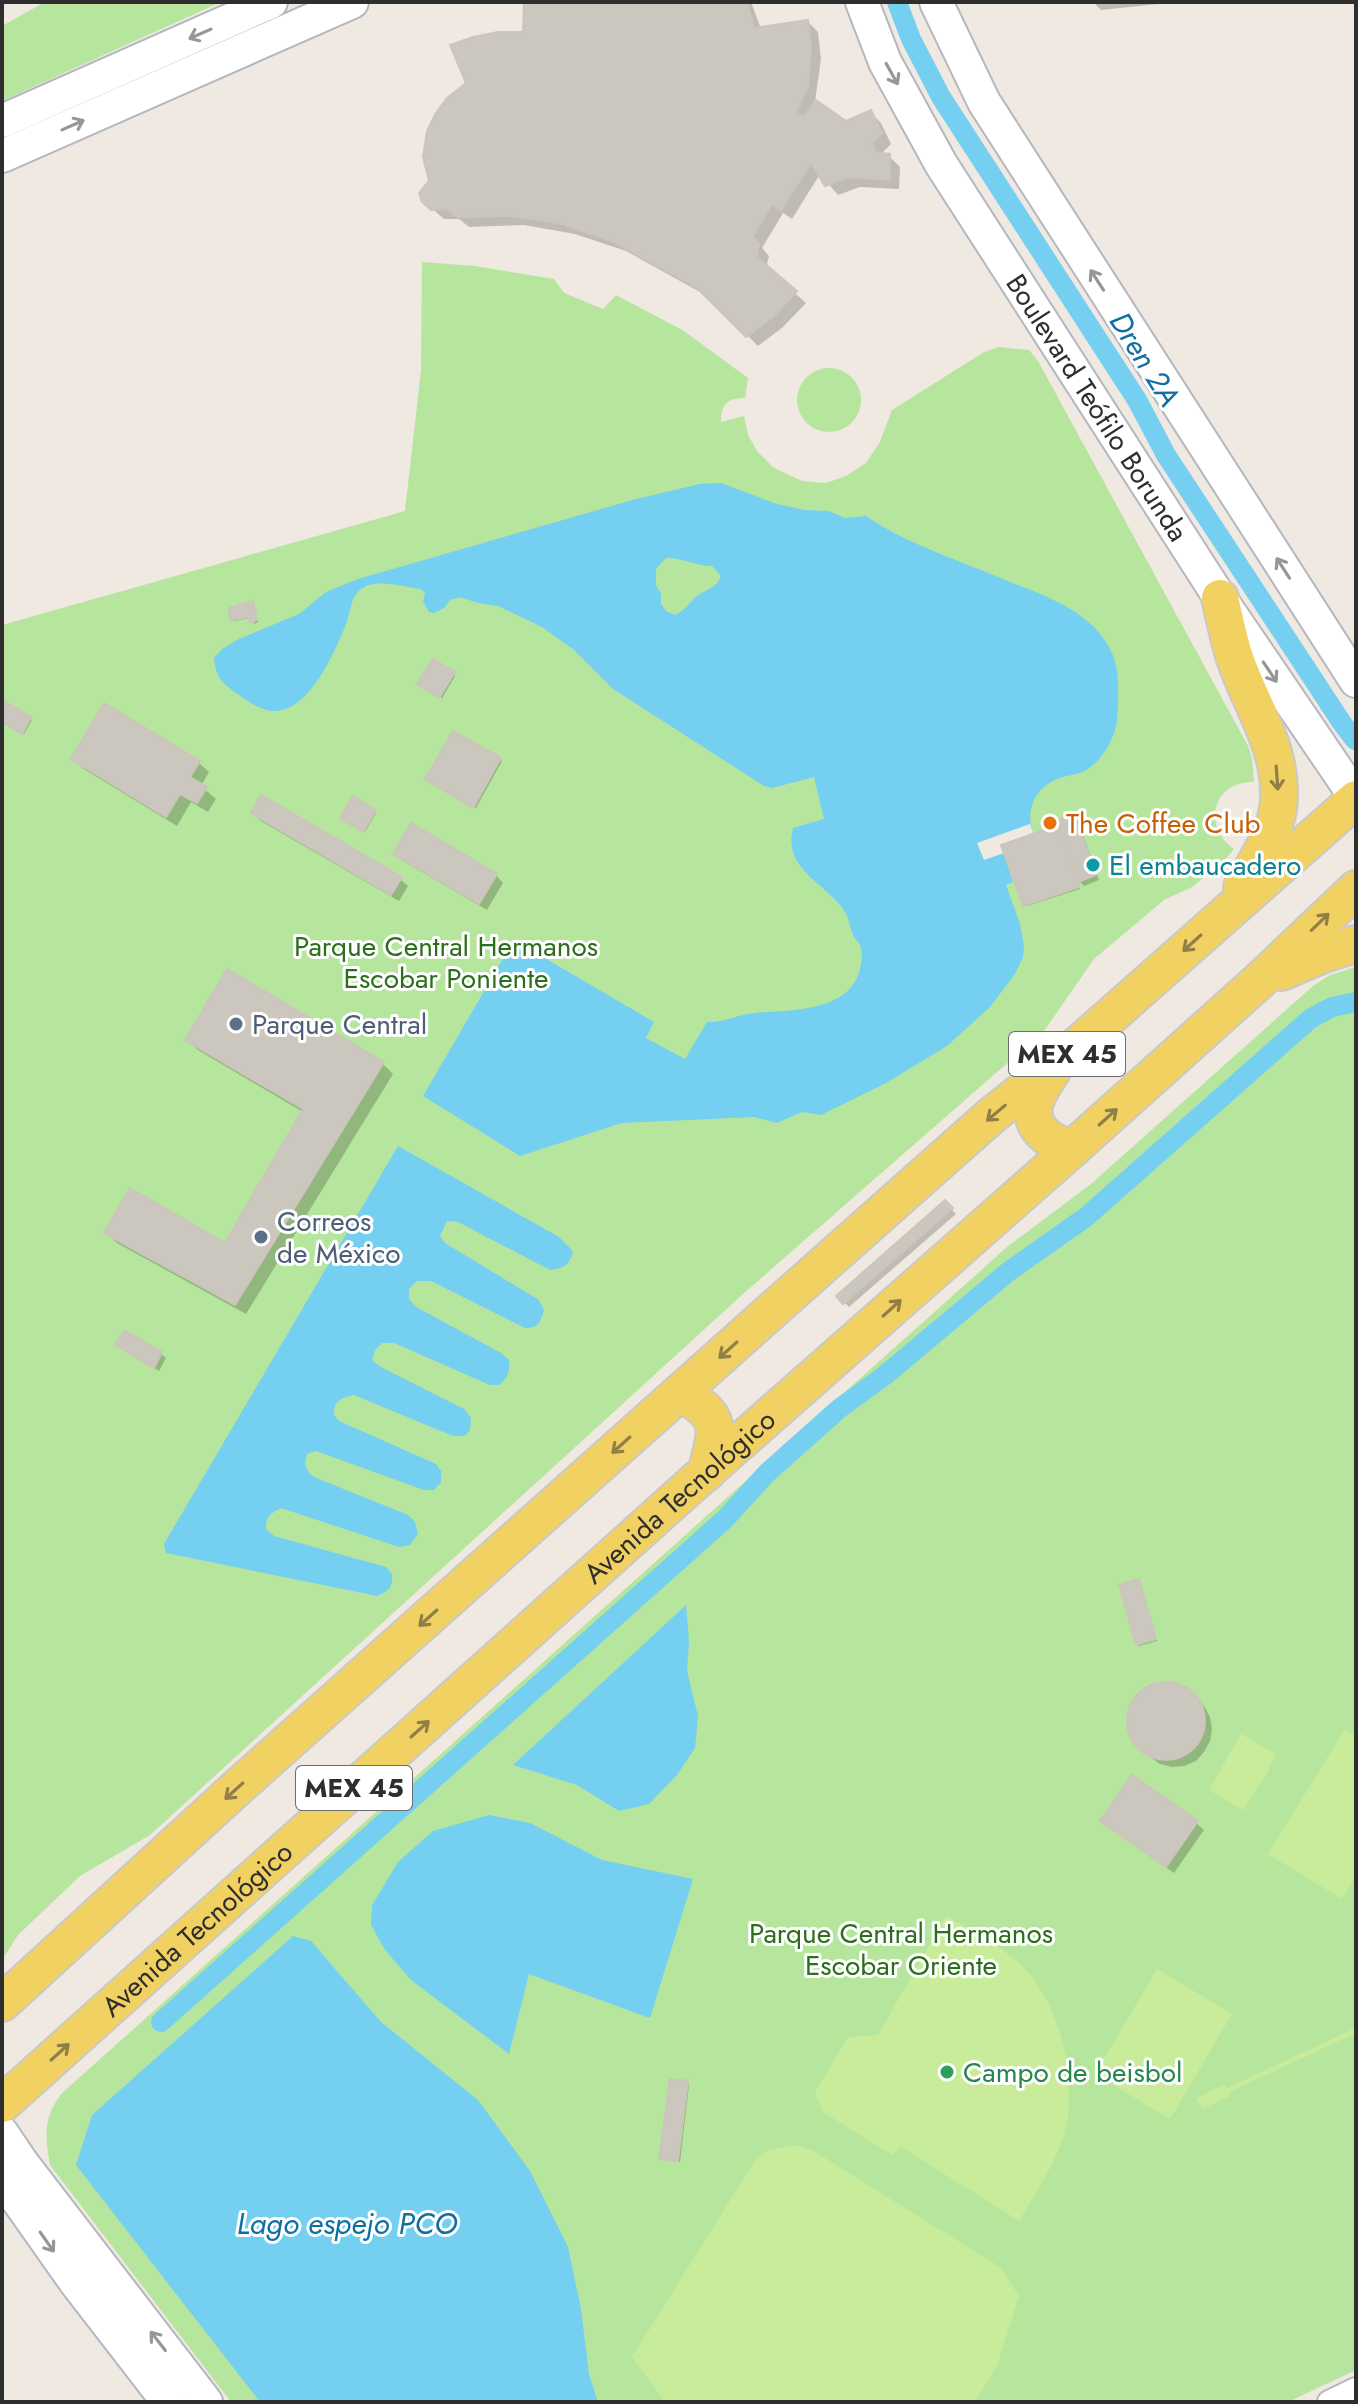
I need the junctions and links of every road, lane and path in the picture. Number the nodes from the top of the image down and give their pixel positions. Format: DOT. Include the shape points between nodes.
graph roads {
  1 [pos="271,2"];
  2 [pos="352,2"];
  3 [pos="862,2"];
  4 [pos="936,2"];
  5 [pos="2,121"];
  6 [pos="2,156"];
  7 [pos="1220,598"];
  8 [pos="1356,681"];
  9 [pos="1356,798"];
  10 [pos="1356,889"];
  11 [pos="1231,909"];
  12 [pos="1356,944"];
  13 [pos="1258,982"];
  14 [pos="1054,1066"];
  15 [pos="1072,1149"];
  16 [pos="680,1393"];
  17 [pos="706,1473"];
  18 [pos="2,2003"];
  19 [pos="2,2104"];
  20 [pos="2,2133"];
  21 [pos="2,2178"];
  22 [pos="1356,2389"];
  23 [pos="199,2399"];
  24 [pos="168,2402"];
  25 [pos="1329,2402"];
  1 -- 5 [label="main road, one-way"];
  6 -- 2 [label="main road, one-way"];
  3 -- 7 [label="main road, Boulevard Teófilo Borunda, one-way" via="885,62 941,164"];
  8 -- 4 [label="main road, one-way" via="984,102"];
  7 -- 9 [label="main road, Boulevard Teófilo Borunda, one-way"];
  7 -- 11 [label="main road, one-way" via="1233,653 1276,762 1279,787 1273,825"];
  9 -- 11 [label="main road, MEX 45"];
  13 -- 10 [label="main road, Avenida Tecnológico / MEX 45, one-way"];
  11 -- 14 [label="main road, MEX 45, one-way"];
  12 -- 13 [label="main road"];
  15 -- 13 [label="main road, Avenida Tecnológico / MEX 45, one-way"];
  14 -- 15 [label="main road" via="1034,1101 1035,1124 1058,1145"];
  14 -- 16 [label="main road, MEX 45, one-way"];
  17 -- 15 [label="main road, Avenida Tecnológico / MEX 45, one-way"];
  16 -- 17 [label="main road" via="710,1413 715,1427"];
  16 -- 18 [label="main road, MEX 45, one-way"];
  19 -- 17 [label="main road, Avenida Tecnológico / MEX 45, one-way"];
  23 -- 20 [label="main road, one-way"];
  21 -- 24 [label="main road, one-way"];
  22 -- 25 [label="street"];
}
